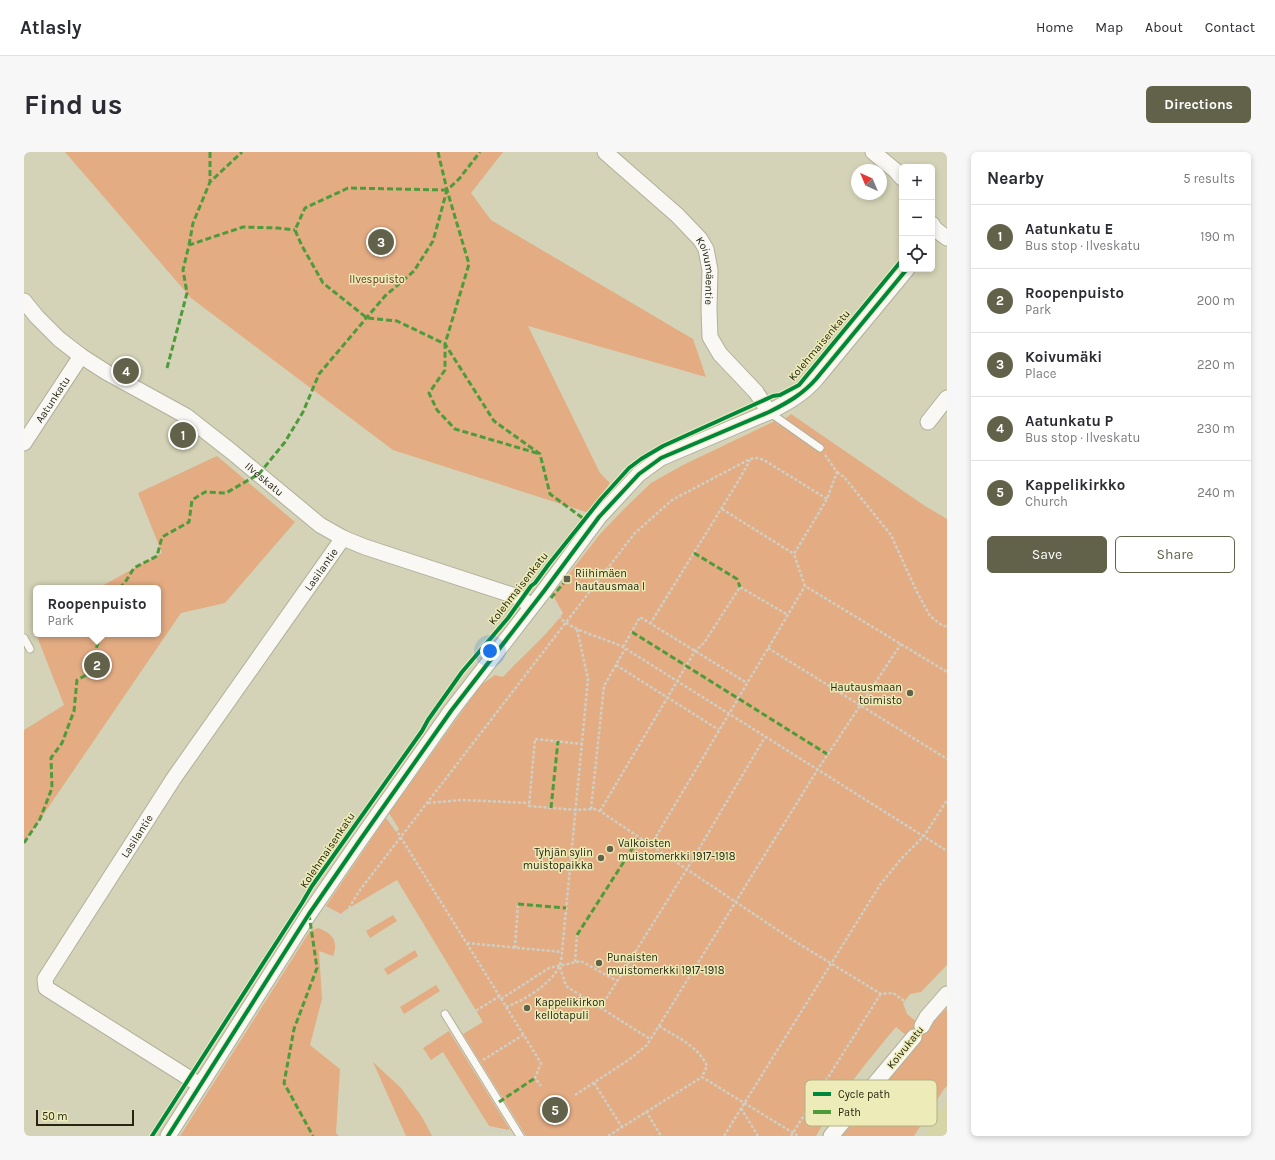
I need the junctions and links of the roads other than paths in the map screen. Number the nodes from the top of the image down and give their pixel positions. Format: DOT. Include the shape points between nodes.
graph roads {
  1 [pos="605,152"];
  2 [pos="873,152"];
  3 [pos="899,174"];
  4 [pos="935,229"];
  5 [pos="942,237"];
  6 [pos="905,272"];
  7 [pos="24,301"];
  8 [pos="81,356"];
  9 [pos="947,398"];
  10 [pos="769,412"];
  11 [pos="928,422"];
  12 [pos="24,443"];
  13 [pos="820,448"];
  14 [pos="343,538"];
  15 [pos="532,606"];
  16 [pos="24,638"];
  17 [pos="30,649"];
  18 [pos="947,994"];
  19 [pos="445,1014"];
  20 [pos="877,1080"];
  21 [pos="200,1085"];
  22 [pos="839,1126"];
  23 [pos="519,1135"];
  24 [pos="168,1136"];
  25 [pos="831,1136"];
  1 -- 10 [label="street, Koivumäentie" via="677,215 700,239 706,250 710,270 710,337 720,354 756,392"];
  2 -- 3 [label="street"];
  4 -- 5 [label="street"];
  6 -- 10 [label="street, Kolehmaisenkatu" via="811,385 797,397"];
  7 -- 8 [label="street, Ilveskatu" via="59,339"];
  8 -- 12 [label="street, Aatunkatu"];
  8 -- 14 [label="street, Ilveskatu" via="186,416 320,525"];
  9 -- 11 [label="street"];
  10 -- 13 [label="lane"];
  10 -- 15 [label="street, Kolehmaisenkatu" via="668,455 639,474 600,517"];
  14 -- 15 [label="street, Ilveskatu" via="518,597"];
  14 -- 21 [label="street, Lasilantie" via="174,778 44,979 46,988"];
  15 -- 21 [label="street, Kolehmaisenkatu" via="451,710 316,903"];
  16 -- 17 [label="lane"];
  18 -- 20 [label="street, Koivukatu"];
  19 -- 23 [label="lane"];
  21 -- 24 [label="street, Kolehmaisenkatu"];
  22 -- 25 [label="street, Koivukatu"];
}
